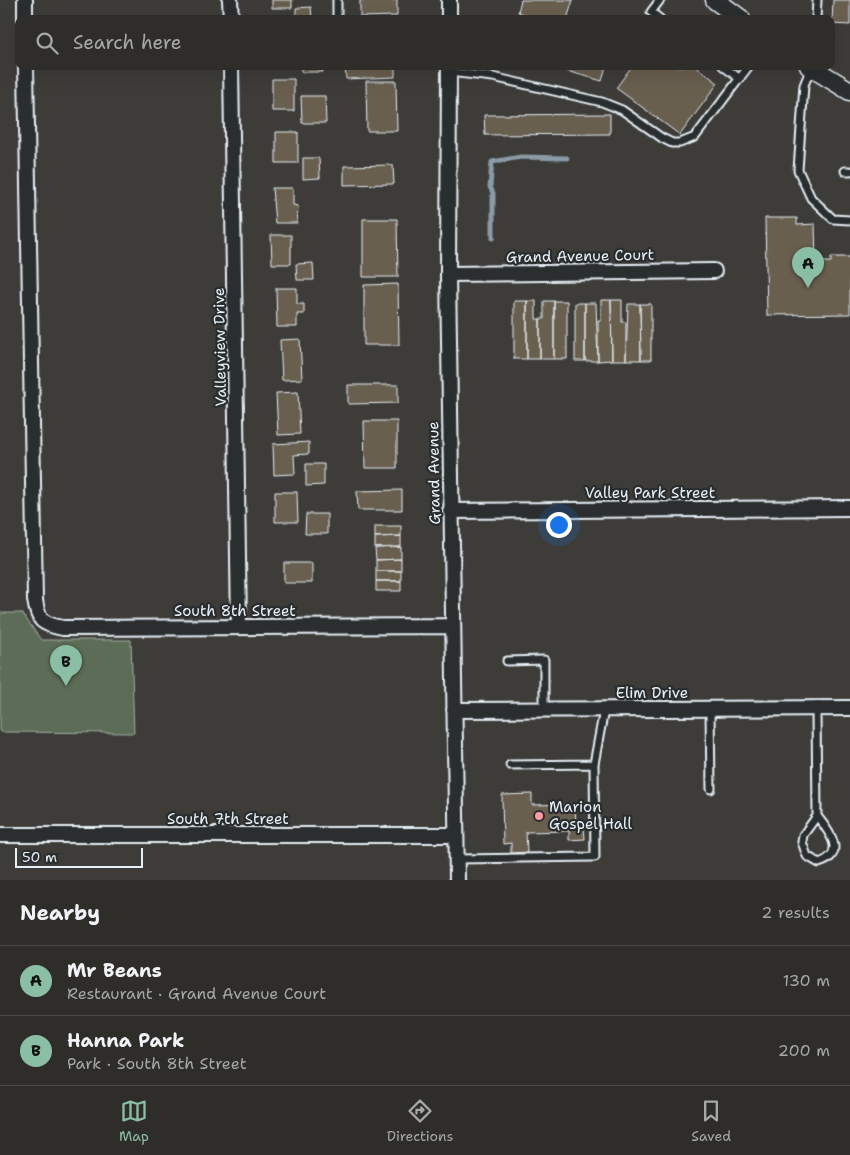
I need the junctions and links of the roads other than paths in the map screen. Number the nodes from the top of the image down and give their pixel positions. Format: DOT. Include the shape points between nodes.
graph roads {
  1 [pos="25,0"];
  2 [pos="230,0"];
  3 [pos="337,0"];
  4 [pos="450,0"];
  5 [pos="660,0"];
  6 [pos="715,0"];
  7 [pos="817,0"];
  8 [pos="25,15"];
  9 [pos="231,15"];
  10 [pos="337,15"];
  11 [pos="449,15"];
  12 [pos="655,15"];
  13 [pos="736,15"];
  14 [pos="816,15"];
  15 [pos="26,70"];
  16 [pos="232,70"];
  17 [pos="449,70"];
  18 [pos="454,70"];
  19 [pos="729,70"];
  20 [pos="746,70"];
  21 [pos="809,70"];
  22 [pos="815,70"];
  23 [pos="740,78"];
  24 [pos="850,91"];
  25 [pos="850,220"];
  26 [pos="714,271"];
  27 [pos="448,274"];
  28 [pos="850,508"];
  29 [pos="450,511"];
  30 [pos="452,626"];
  31 [pos="239,627"];
  32 [pos="507,661"];
  33 [pos="850,708"];
  34 [pos="710,709"];
  35 [pos="816,709"];
  36 [pos="454,710"];
  37 [pos="544,710"];
  38 [pos="604,710"];
  39 [pos="594,764"];
  40 [pos="510,765"];
  41 [pos="711,789"];
  42 [pos="817,816"];
  43 [pos="0,835"];
  44 [pos="456,835"];
  45 [pos="456,859"];
  46 [pos="457,880"];
  1 -- 8 [label="street"];
  2 -- 9 [label="street"];
  3 -- 10 [label="lane"];
  4 -- 11 [label="street"];
  5 -- 12 [label="lane" via="651,12"];
  6 -- 13 [label="street"];
  7 -- 14 [label="lane"];
  15 -- 31 [label="street, South 8th Street" via="35,600 38,615 47,625 63,628"];
  16 -- 31 [label="street, Valleyview Drive"];
  17 -- 27 [label="street, Grand Avenue"];
  18 -- 23 [label="lane" via="602,102 622,110 672,143 695,137"];
  19 -- 23 [label="lane"];
  20 -- 23 [label="lane"];
  21 -- 25 [label="lane" via="804,85 798,170 811,198 832,219"];
  22 -- 24 [label="street"];
  26 -- 27 [label="street, Grand Avenue Court"];
  27 -- 29 [label="street, Grand Avenue"];
  28 -- 29 [label="street, Valley Park Street"];
  29 -- 30 [label="street, Grand Avenue"];
  30 -- 31 [label="street, South 8th Street"];
  30 -- 36 [label="street, Grand Avenue"];
  32 -- 37 [label="lane" via="544,660"];
  33 -- 35 [label="street, Elim Drive"];
  34 -- 35 [label="street, Elim Drive"];
  34 -- 38 [label="street, Elim Drive"];
  34 -- 41 [label="lane"];
  35 -- 42 [label="lane"];
  36 -- 37 [label="street, Elim Drive"];
  36 -- 44 [label="street, Grand Avenue"];
  37 -- 38 [label="street, Elim Drive"];
  38 -- 39 [label="lane"];
  39 -- 40 [label="lane"];
  39 -- 45 [label="lane" via="594,857"];
  42 -- 42 [label="lane" via="803,835 802,842 807,856 819,863 829,857 834,843"];
  43 -- 44 [label="street, South 7th Street"];
  44 -- 45 [label="street, Grand Avenue"];
  45 -- 46 [label="street, Grand Avenue"];
}
